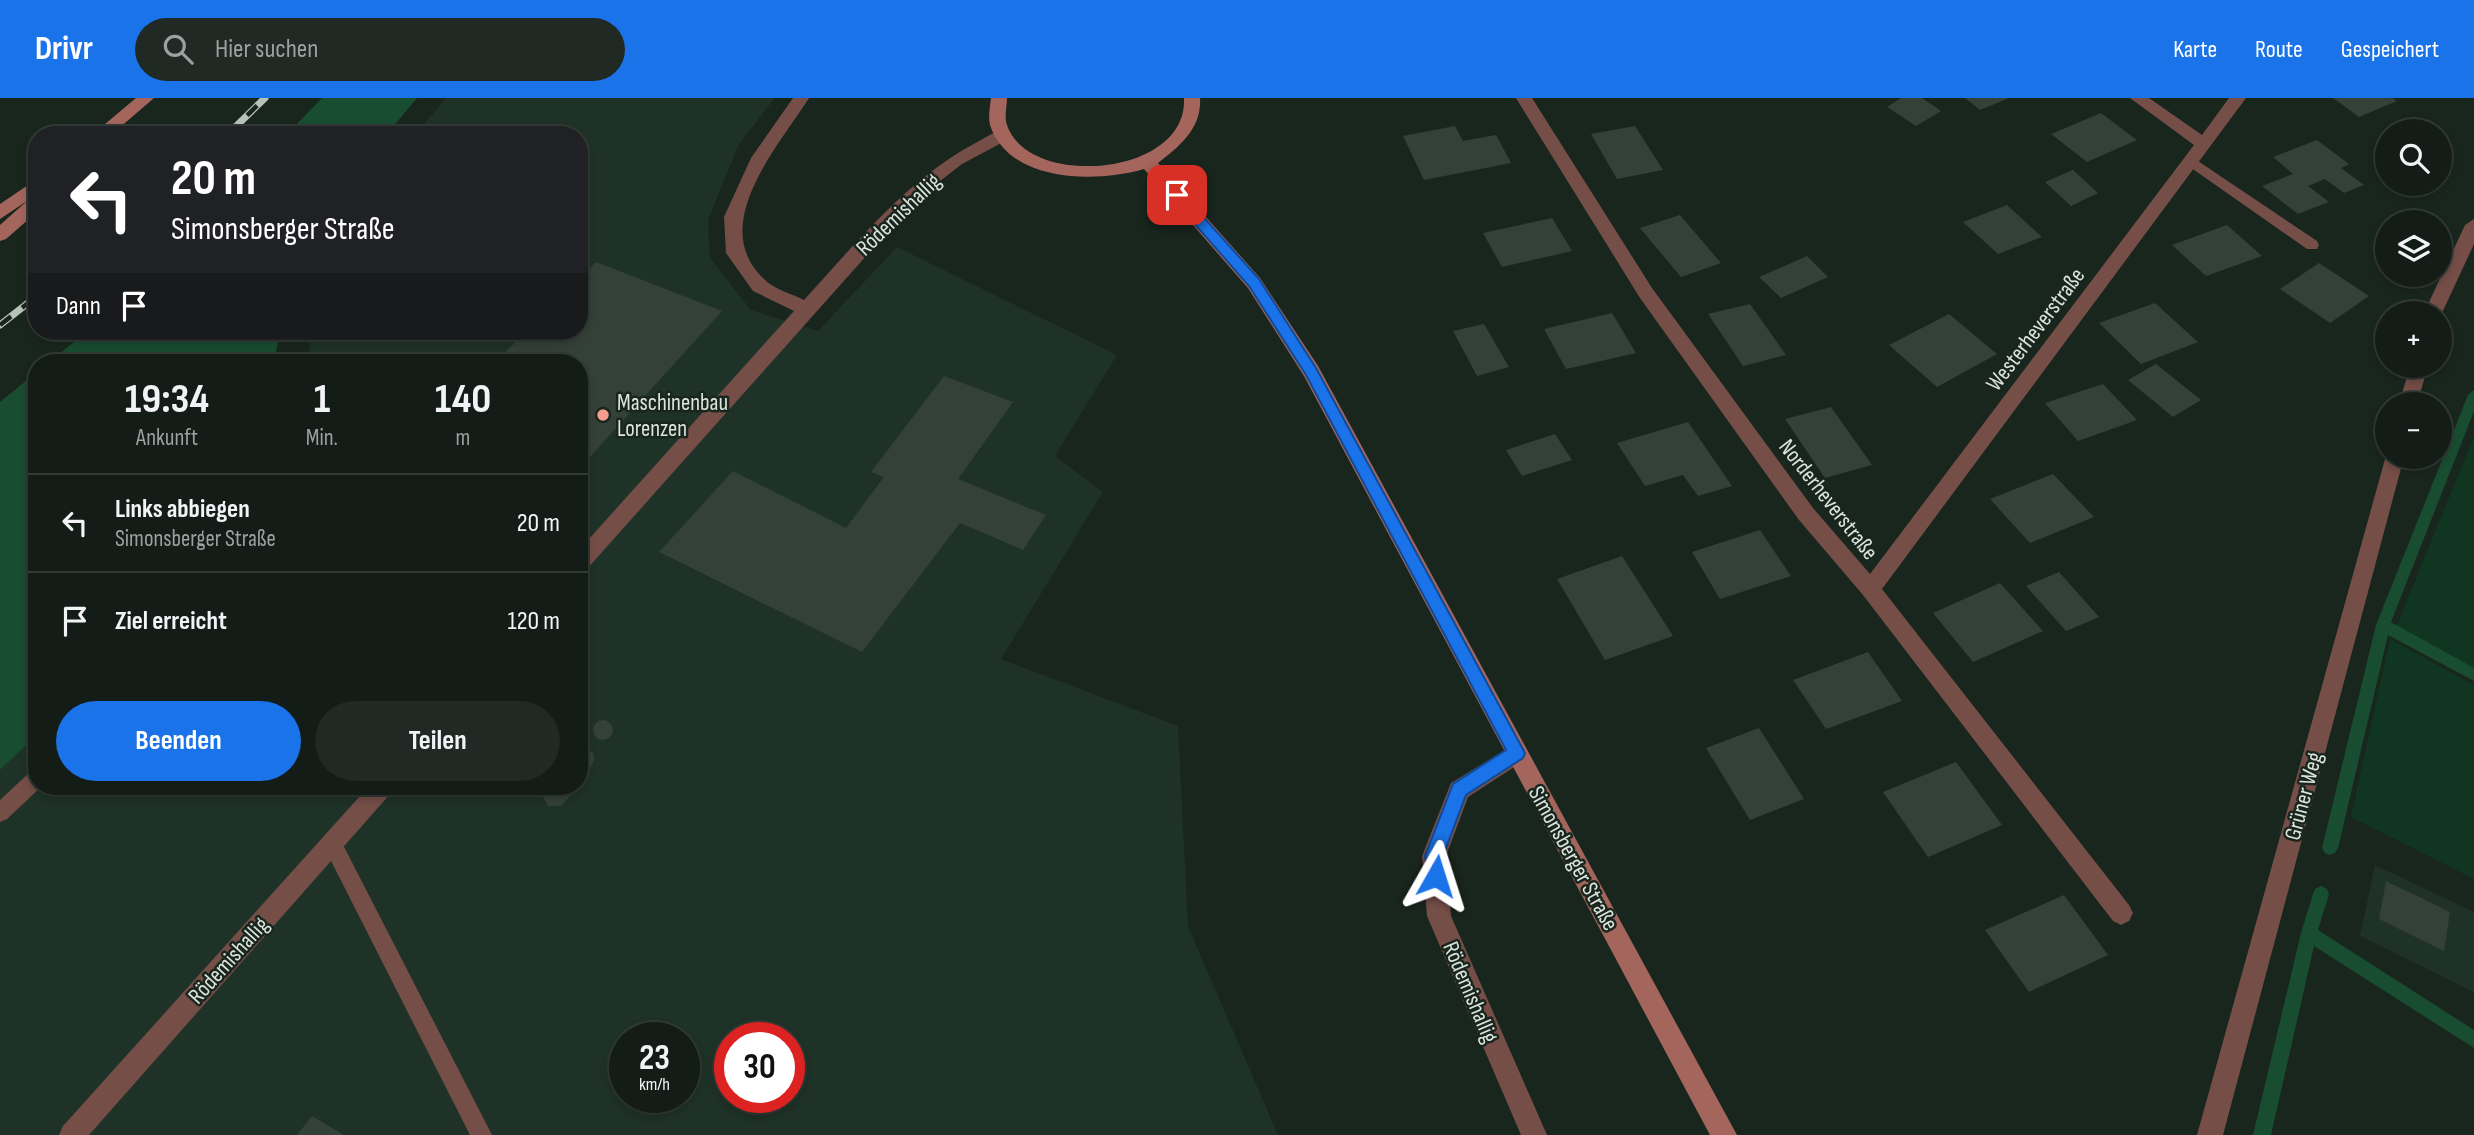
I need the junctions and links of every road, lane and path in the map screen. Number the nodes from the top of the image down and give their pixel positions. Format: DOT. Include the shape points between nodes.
graph roads {
  1 [pos="146,98"];
  2 [pos="153,98"];
  3 [pos="801,98"];
  4 [pos="999,98"];
  5 [pos="1192,98"];
  6 [pos="1524,98"];
  7 [pos="2138,98"];
  8 [pos="2238,98"];
  9 [pos="111,126"];
  10 [pos="122,126"];
  11 [pos="1003,135"];
  12 [pos="2204,144"];
  13 [pos="1147,162"];
  14 [pos="2192,162"];
  15 [pos="28,192"];
  16 [pos="28,210"];
  17 [pos="0,213"];
  18 [pos="2474,225"];
  19 [pos="0,235"];
  20 [pos="2312,245"];
  21 [pos="2439,301"];
  22 [pos="806,309"];
  23 [pos="2391,469"];
  24 [pos="588,554"];
  25 [pos="1870,589"];
  26 [pos="1517,753"];
  27 [pos="28,787"];
  28 [pos="375,795"];
  29 [pos="0,813"];
  30 [pos="332,843"];
  31 [pos="2121,913"];
  32 [pos="72,1135"];
  33 [pos="481,1135"];
  34 [pos="1534,1135"];
  35 [pos="1724,1135"];
  36 [pos="2210,1135"];
  1 -- 9 [label="main road"];
  2 -- 10 [label="main road"];
  3 -- 22 [label="street" via="759,158 733,217 735,253 759,286"];
  4 -- 11 [label="main road" via="995,111"];
  5 -- 13 [label="main road" via="1193,111 1182,134"];
  6 -- 25 [label="street, Norderheverstraße" via="1646,293 1806,514"];
  7 -- 12 [label="street"];
  8 -- 12 [label="street, Westerheverstraße"];
  11 -- 13 [label="main road" via="1023,155 1053,168 1089,173"];
  11 -- 22 [label="street, Rödemishallig" via="956,160 911,195"];
  12 -- 14 [label="street, Westerheverstraße"];
  13 -- 26 [label="main road, Simonsberger Straße" via="1254,283 1311,372"];
  14 -- 20 [label="lane"];
  14 -- 25 [label="street, Westerheverstraße"];
  15 -- 17 [label="main road"];
  16 -- 19 [label="main road"];
  18 -- 21 [label="street"];
  22 -- 24 [label="street, Rödemishallig"];
  23 -- 36 [label="street, Grüner Weg"];
  25 -- 31 [label="street, Norderheverstraße"];
  26 -- 34 [label="street, Rödemishallig" via="1459,789 1434,856 1439,916"];
  26 -- 35 [label="main road, Simonsberger Straße"];
  27 -- 29 [label="lane"];
  28 -- 30 [label="street, Rödemishallig"];
  30 -- 32 [label="street, Rödemishallig"];
  30 -- 33 [label="lane"];
}
